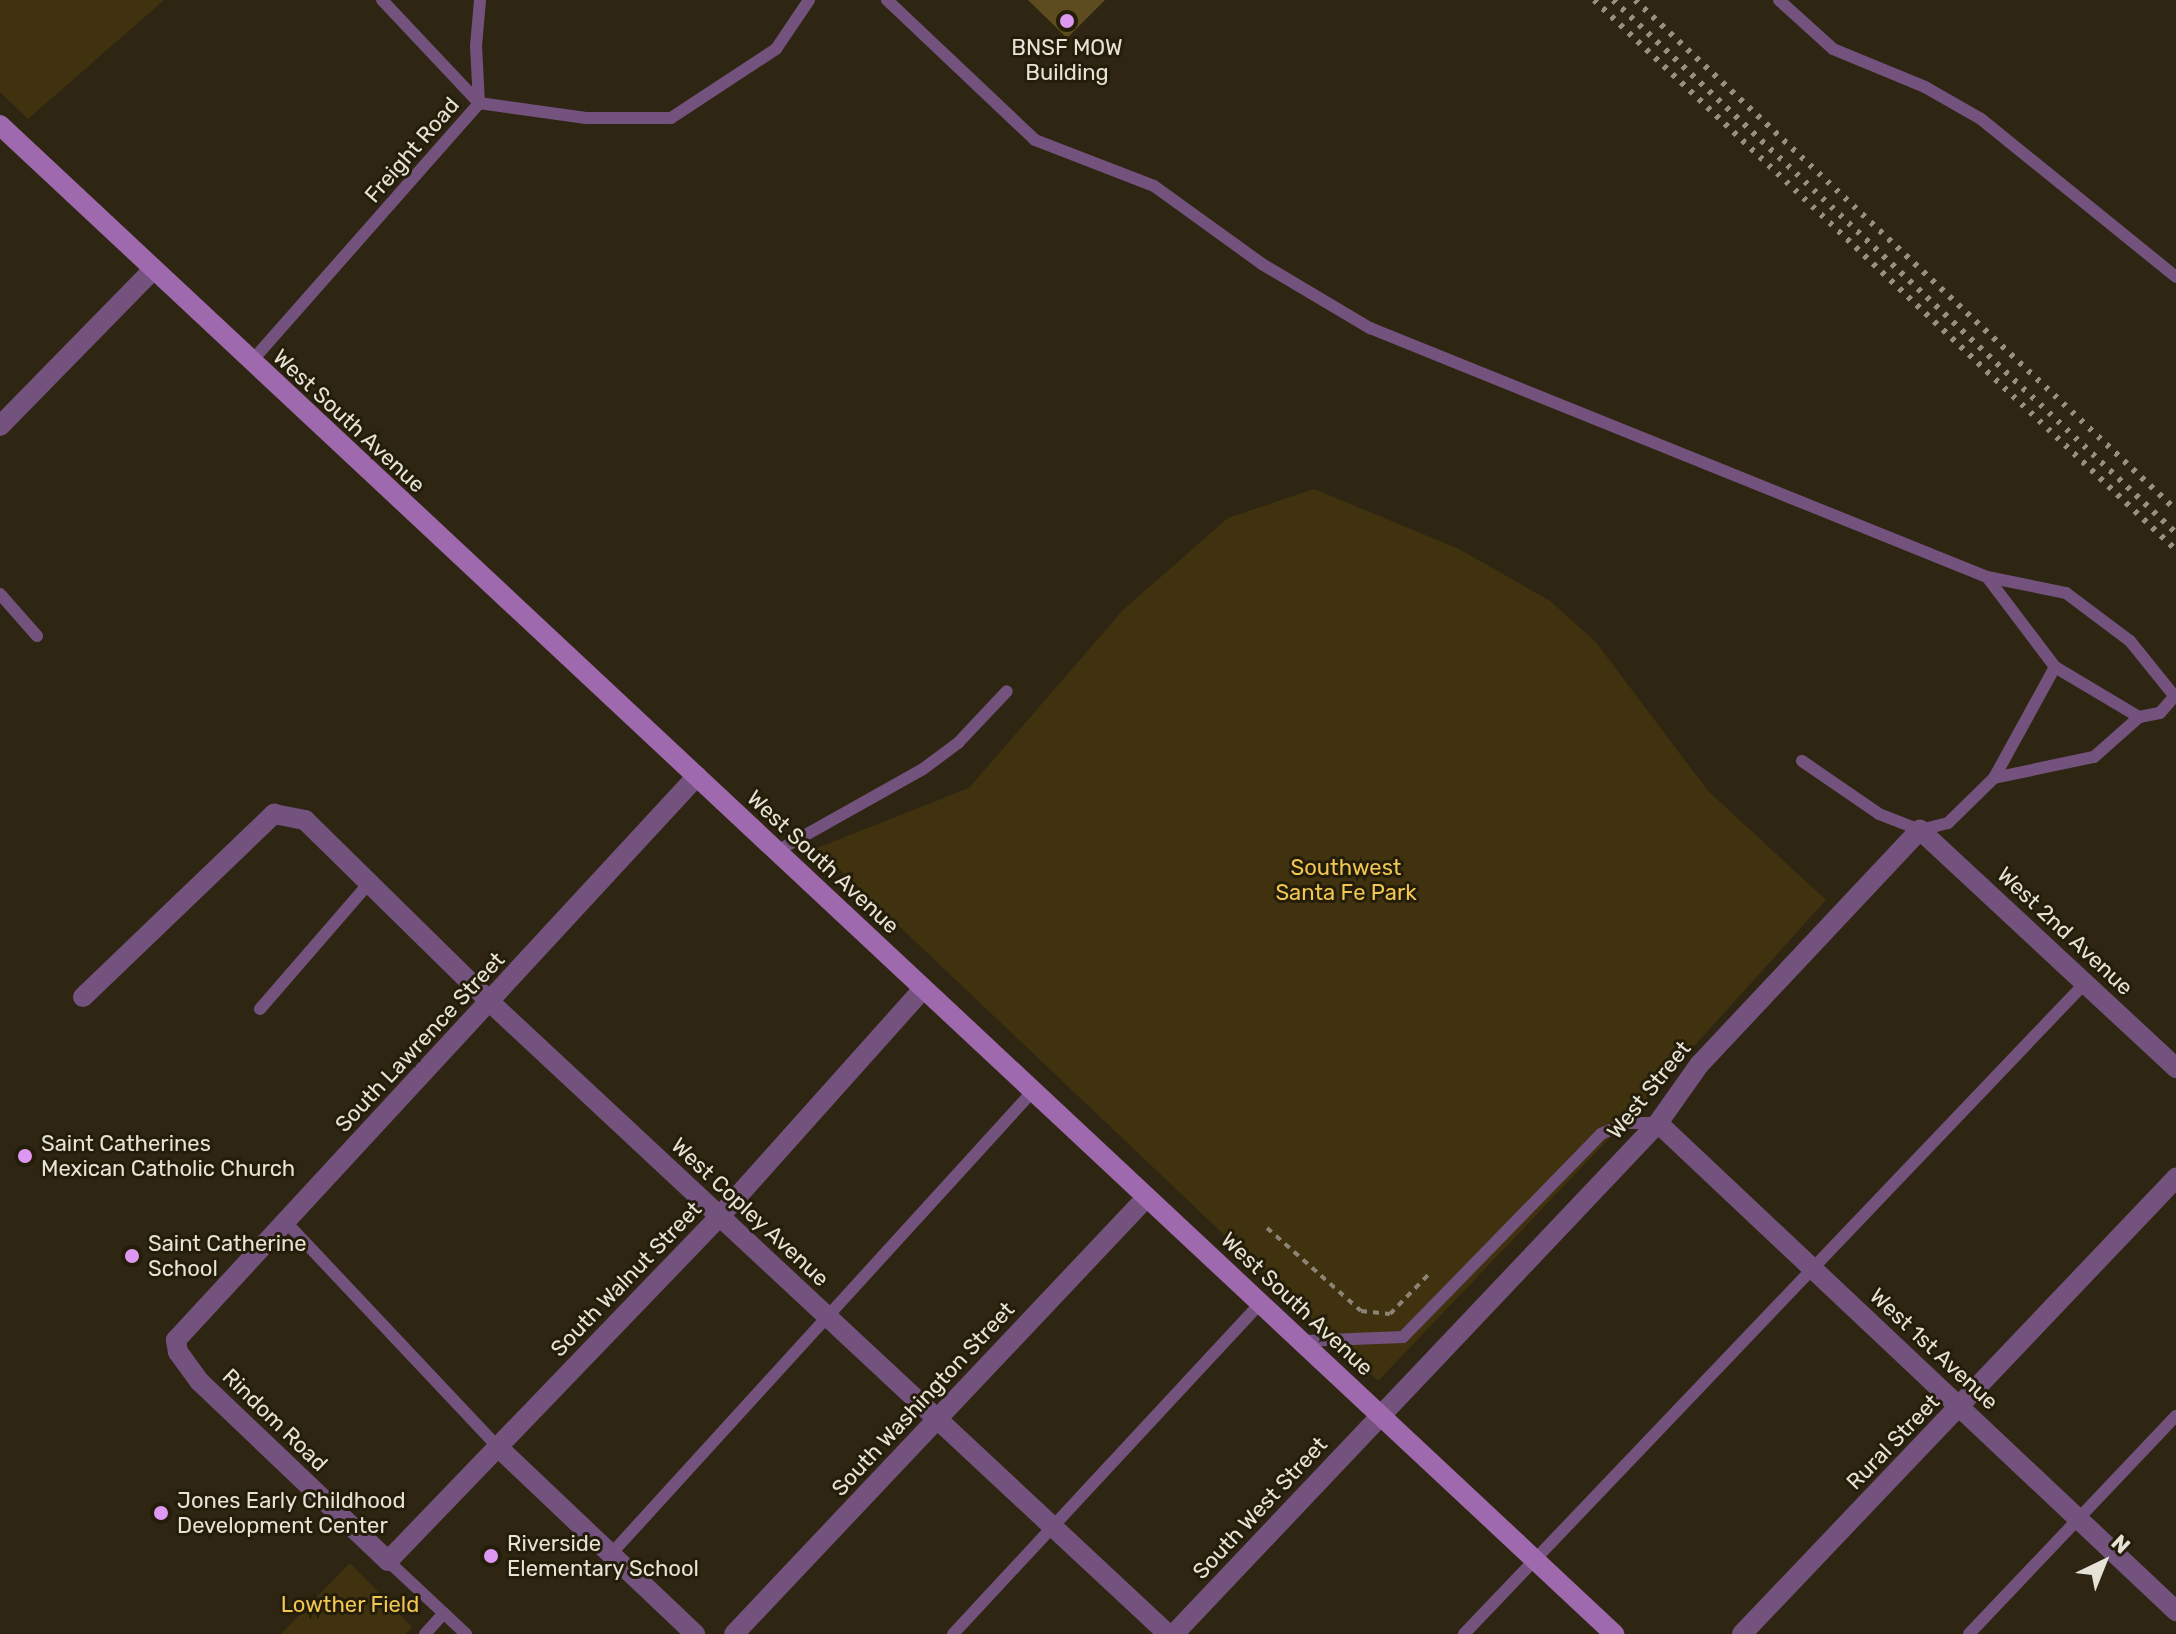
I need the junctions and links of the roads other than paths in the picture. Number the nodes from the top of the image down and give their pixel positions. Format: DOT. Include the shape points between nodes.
graph roads {
  1 [pos="382,0"];
  2 [pos="480,0"];
  3 [pos="809,0"];
  4 [pos="887,0"];
  5 [pos="1779,0"];
  6 [pos="479,103"];
  7 [pos="0,125"];
  8 [pos="153,270"];
  9 [pos="2176,277"];
  10 [pos="251,362"];
  11 [pos="0,426"];
  12 [pos="1987,577"];
  13 [pos="0,594"];
  14 [pos="37,636"];
  15 [pos="2055,667"];
  16 [pos="1007,691"];
  17 [pos="2175,698"];
  18 [pos="2139,717"];
  19 [pos="1802,761"];
  20 [pos="697,776"];
  21 [pos="1994,778"];
  22 [pos="1920,830"];
  23 [pos="777,851"];
  24 [pos="370,882"];
  25 [pos="2085,983"];
  26 [pos="923,989"];
  27 [pos="83,997"];
  28 [pos="491,1003"];
  29 [pos="260,1009"];
  30 [pos="2176,1068"];
  31 [pos="1034,1090"];
  32 [pos="1658,1123"];
  33 [pos="2176,1178"];
  34 [pos="1147,1197"];
  35 [pos="720,1216"];
  36 [pos="284,1220"];
  37 [pos="1811,1268"];
  38 [pos="1261,1303"];
  39 [pos="830,1319"];
  40 [pos="176,1340"];
  41 [pos="1303,1341"];
  42 [pos="1960,1407"];
  43 [pos="1382,1415"];
  44 [pos="2176,1416"];
  45 [pos="938,1419"];
  46 [pos="498,1447"];
  47 [pos="2078,1518"];
  48 [pos="1052,1524"];
  49 [pos="611,1554"];
  50 [pos="1535,1559"];
  51 [pos="388,1561"];
  52 [pos="2176,1611"];
  53 [pos="444,1613"];
  54 [pos="425,1634"];
  55 [pos="466,1634"];
  56 [pos="695,1634"];
  57 [pos="734,1634"];
  58 [pos="953,1634"];
  59 [pos="1168,1634"];
  60 [pos="1174,1634"];
  61 [pos="1464,1634"];
  62 [pos="1614,1634"];
  63 [pos="1742,1634"];
  64 [pos="1969,1634"];
  1 -- 6 [label="lane"];
  2 -- 6 [label="lane"];
  3 -- 6 [label="lane, Freight Road" via="776,49 671,118 586,118"];
  4 -- 12 [label="lane" via="1035,140 1154,186 1262,264 1370,328"];
  5 -- 9 [label="lane" via="1833,49 1925,87 1981,119"];
  6 -- 10 [label="lane, Freight Road"];
  7 -- 8 [label="main road, West South Avenue"];
  8 -- 10 [label="main road, West South Avenue"];
  8 -- 11 [label="street"];
  10 -- 20 [label="main road, West South Avenue"];
  12 -- 15 [label="lane"];
  12 -- 17 [label="lane" via="2066,593 2130,641"];
  13 -- 14 [label="lane"];
  15 -- 18 [label="lane"];
  15 -- 21 [label="lane, West Street"];
  16 -- 23 [label="lane" via="958,743 923,769"];
  17 -- 18 [label="lane" via="2160,713"];
  18 -- 21 [label="lane" via="2094,757"];
  19 -- 22 [label="lane" via="1879,814"];
  20 -- 23 [label="main road, West South Avenue"];
  20 -- 28 [label="street, South Lawrence Street"];
  21 -- 22 [label="lane, West Street" via="1948,823"];
  22 -- 25 [label="street, West 2nd Avenue"];
  22 -- 32 [label="street, West Street" via="1699,1065"];
  23 -- 26 [label="main road, West South Avenue"];
  24 -- 27 [label="street, West Copley Avenue" via="305,820 274,814"];
  24 -- 28 [label="street, West Copley Avenue"];
  24 -- 29 [label="lane"];
  25 -- 30 [label="street, West 2nd Avenue"];
  25 -- 37 [label="lane"];
  26 -- 31 [label="main road, West South Avenue"];
  26 -- 35 [label="street, South Walnut Street"];
  28 -- 35 [label="street, West Copley Avenue"];
  28 -- 36 [label="street, South Lawrence Street"];
  31 -- 34 [label="main road, West South Avenue"];
  31 -- 39 [label="lane"];
  32 -- 37 [label="street, West 1st Avenue"];
  32 -- 41 [label="lane" via="1626,1123 1601,1134 1403,1337"];
  32 -- 43 [label="street, West Street"];
  33 -- 42 [label="street, Rural Street"];
  34 -- 38 [label="main road, West South Avenue"];
  34 -- 45 [label="street, South Washington Street"];
  35 -- 39 [label="street, West Copley Avenue"];
  35 -- 46 [label="street, South Walnut Street"];
  36 -- 40 [label="street, South Lawrence Street"];
  36 -- 46 [label="lane"];
  37 -- 42 [label="street, West 1st Avenue"];
  37 -- 50 [label="lane"];
  38 -- 41 [label="main road, West South Avenue"];
  38 -- 48 [label="lane"];
  39 -- 45 [label="street, West Copley Avenue"];
  39 -- 49 [label="lane"];
  40 -- 51 [label="street, Rindom Road" via="178,1352 199,1381"];
  41 -- 43 [label="main road, West South Avenue"];
  42 -- 47 [label="street, West 1st Avenue"];
  42 -- 63 [label="street, Rural Street"];
  43 -- 50 [label="main road, West South Avenue"];
  43 -- 60 [label="street, South West Street"];
  44 -- 47 [label="lane"];
  45 -- 48 [label="street, West Copley Avenue"];
  45 -- 57 [label="street, South Washington Street"];
  46 -- 49 [label="street"];
  46 -- 51 [label="street, South Walnut Street"];
  47 -- 52 [label="street, West 1st Avenue"];
  47 -- 64 [label="lane"];
  48 -- 58 [label="lane"];
  48 -- 59 [label="street, West Copley Avenue"];
  49 -- 56 [label="street"];
  50 -- 61 [label="lane"];
  50 -- 62 [label="main road, West South Avenue"];
  51 -- 53 [label="lane"];
  53 -- 54 [label="lane"];
  53 -- 55 [label="lane"];
}
